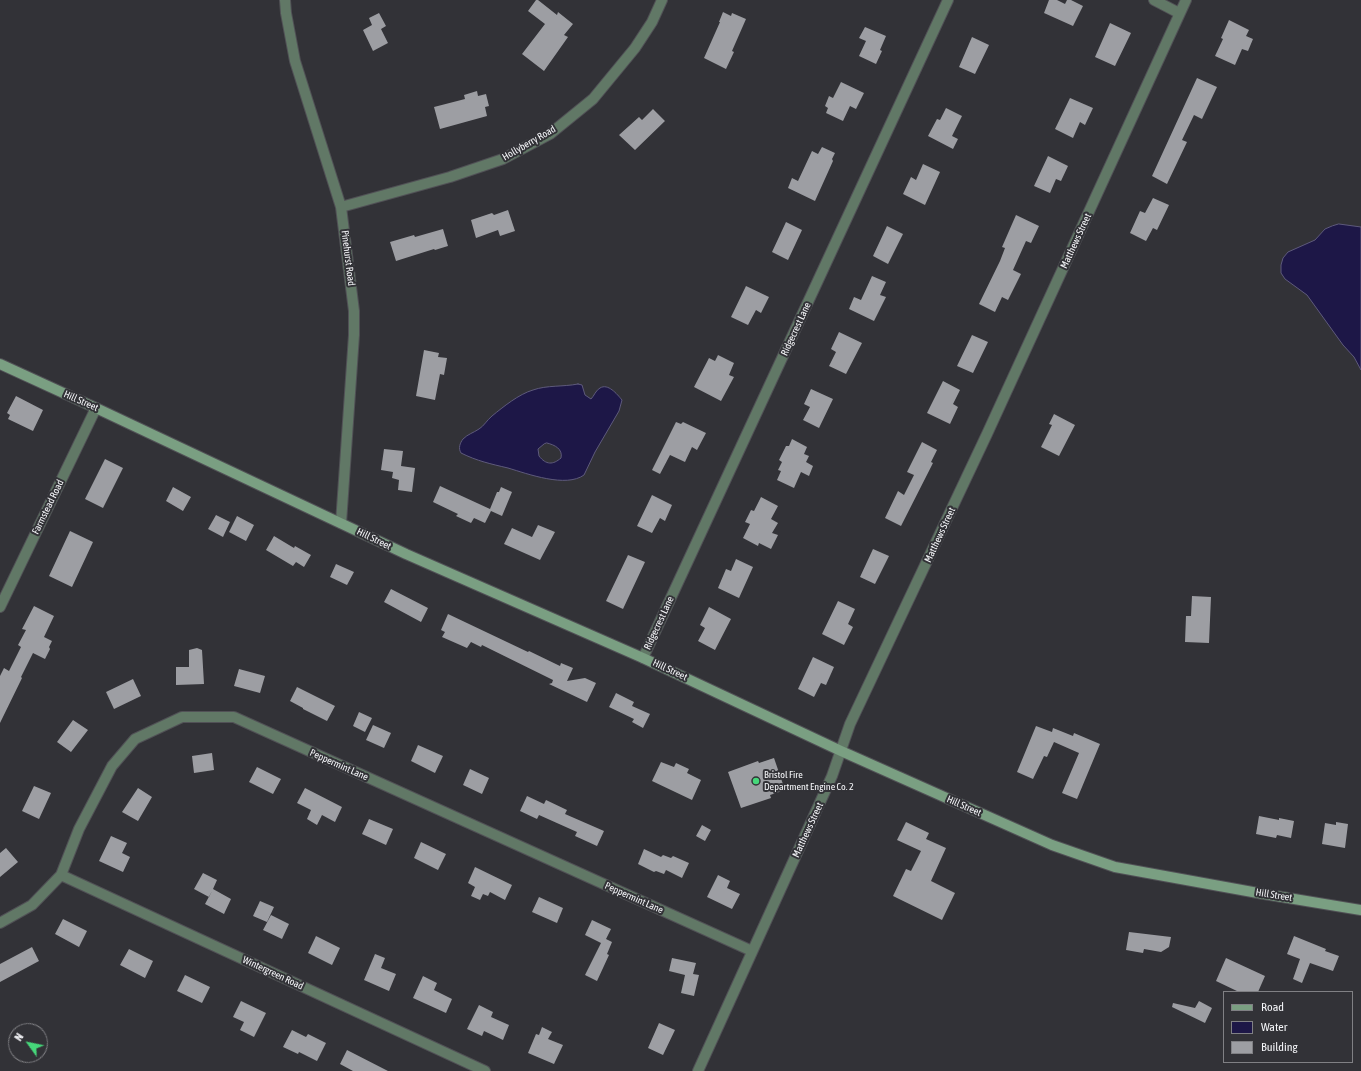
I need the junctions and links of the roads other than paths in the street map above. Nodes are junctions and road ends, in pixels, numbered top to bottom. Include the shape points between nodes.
1 (285, 0) edge
2 (662, 0) edge
3 (948, 0) edge
4 (1154, 0) edge
5 (1186, 0) edge
6 (1179, 14) junction
7 (341, 207) junction
8 (0, 364) edge
9 (96, 408) junction
10 (341, 523) junction
11 (1, 604) edge
12 (643, 658) junction
13 (841, 751) junction
14 (60, 875) junction
15 (1361, 910) edge
16 (0, 923) edge
17 (752, 951) junction
18 (485, 1071) edge
19 (698, 1071) edge

1 - 7 street, Pinehurst Road via 295,61
2 - 7 street, Hollyberry Road via 652,22 635,48 593,99 550,134 503,159 450,177
3 - 12 street, Ridgecrest Lane
4 - 6 street
5 - 6 street, Matthews Street
6 - 13 street, Matthews Street via 987,434 850,724
7 - 10 street, Pinehurst Road via 354,311
8 - 9 street, Hill Street
9 - 10 street, Hill Street
9 - 11 street, Farmstead Road
10 - 12 street, Hill Street
12 - 13 street, Hill Street
13 - 15 street, Hill Street via 1052,846 1114,867
13 - 17 street, Matthews Street
14 - 16 street, Peppermint Lane via 32,905
14 - 17 street, Peppermint Lane via 79,829 112,766 136,739 182,717 234,717
14 - 18 street, Wintergreen Road
17 - 19 street, Matthews Street

